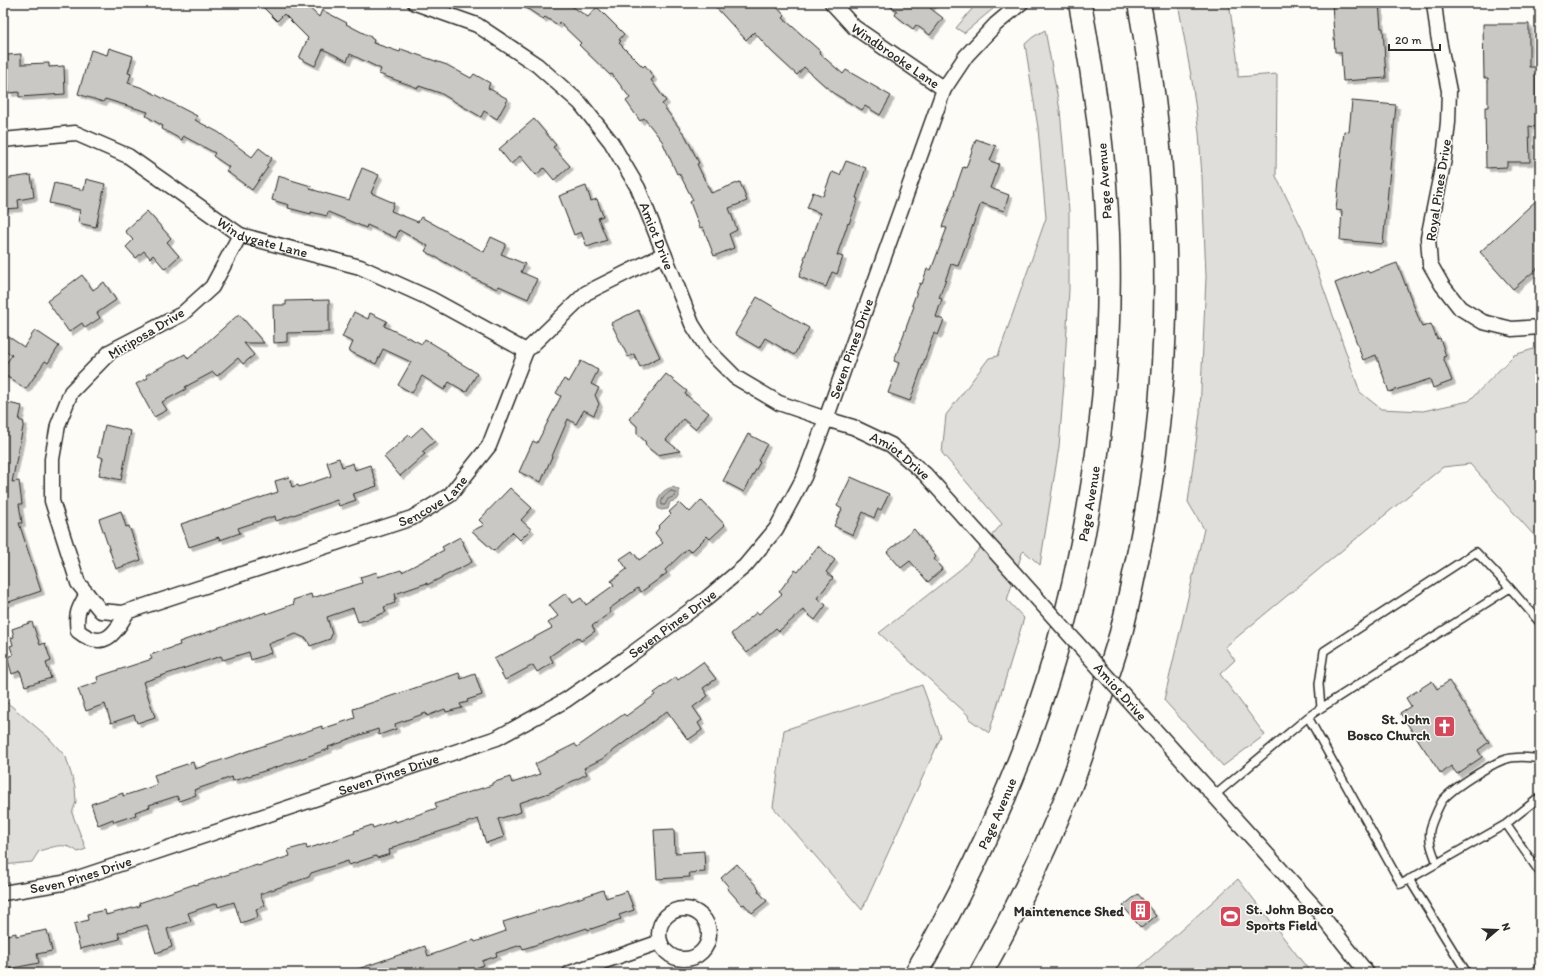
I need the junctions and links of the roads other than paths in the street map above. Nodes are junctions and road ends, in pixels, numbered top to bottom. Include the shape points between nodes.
1 (415, 3) edge
2 (832, 3) edge
3 (1021, 3) edge
4 (1080, 3) edge
5 (1139, 3) edge
6 (1434, 3) edge
7 (944, 89) junction
8 (3, 140) edge
9 (240, 235) junction
10 (664, 254) junction
11 (1540, 327) edge
12 (526, 351) junction
13 (826, 419) junction
14 (1510, 588) junction
15 (87, 594) junction
16 (101, 611) joint
17 (127, 612) junction
18 (1540, 623) edge
19 (1321, 708) junction
20 (1308, 717) junction
21 (1540, 759) edge
22 (1214, 796) junction
23 (1540, 797) edge
24 (1506, 824) junction
25 (1437, 863) junction
26 (1540, 873) edge
27 (1409, 879) junction
28 (3, 893) edge
29 (660, 942) dead end
30 (1540, 968) edge
31 (570, 973) edge
32 (916, 973) edge
33 (981, 973) edge
34 (1367, 973) edge
35 (1467, 973) edge
36 (1533, 973) edge

1 - 10 street, Amiot Drive via 477,25 537,65 580,103 611,142 638,188
2 - 7 street, Windbrooke Lane via 854,27
3 - 7 street, Seven Pines Drive via 996,24 966,56
4 - 32 highway, Page Avenue via 1098,112 1108,234 1103,397 1090,496 1072,589 1054,659 1018,764 993,824 955,902
5 - 33 highway via 1161,159 1166,315 1156,443 1147,506 1121,633 1085,748 1037,866
6 - 11 street, Royal Pines Drive via 1449,91 1444,159 1428,238 1430,264 1460,308 1483,322 1512,329
7 - 13 street, Seven Pines Drive
8 - 9 street, Windygate Lane via 75,133 128,156
9 - 12 street, Windygate Lane via 360,267 431,299
9 - 15 street, Miriposa Drive via 212,287 182,314 111,351 71,392 58,425 52,459 52,501 78,583
10 - 12 street, Sencove Lane via 586,292
10 - 13 street, Amiot Drive via 692,324 709,351 735,377 779,403
12 - 17 street, Sencove Lane via 489,446 450,495 412,518
13 - 22 street, Amiot Drive, bridge via 852,427 891,446 926,474
13 - 28 street, Seven Pines Drive via 804,477 776,529 745,566 700,603 566,700 498,738 64,883
14 - 18 lane
14 - 19 lane
14 - 19 lane via 1476,552 1324,651 1319,684
15 - 16 street, Miriposa Drive
15 - 17 street via 76,619 78,631 86,638 103,640 112,635
16 - 17 street, Sencove Lane
19 - 20 lane
20 - 22 lane
20 - 27 lane via 1400,884
21 - 25 lane via 1526,757 1504,760 1459,786 1442,801 1430,830
22 - 34 street, Amiot Drive via 1319,912
23 - 24 lane
24 - 25 lane
24 - 26 lane
25 - 27 lane
27 - 35 lane
29 - 31 street
30 - 36 lane

